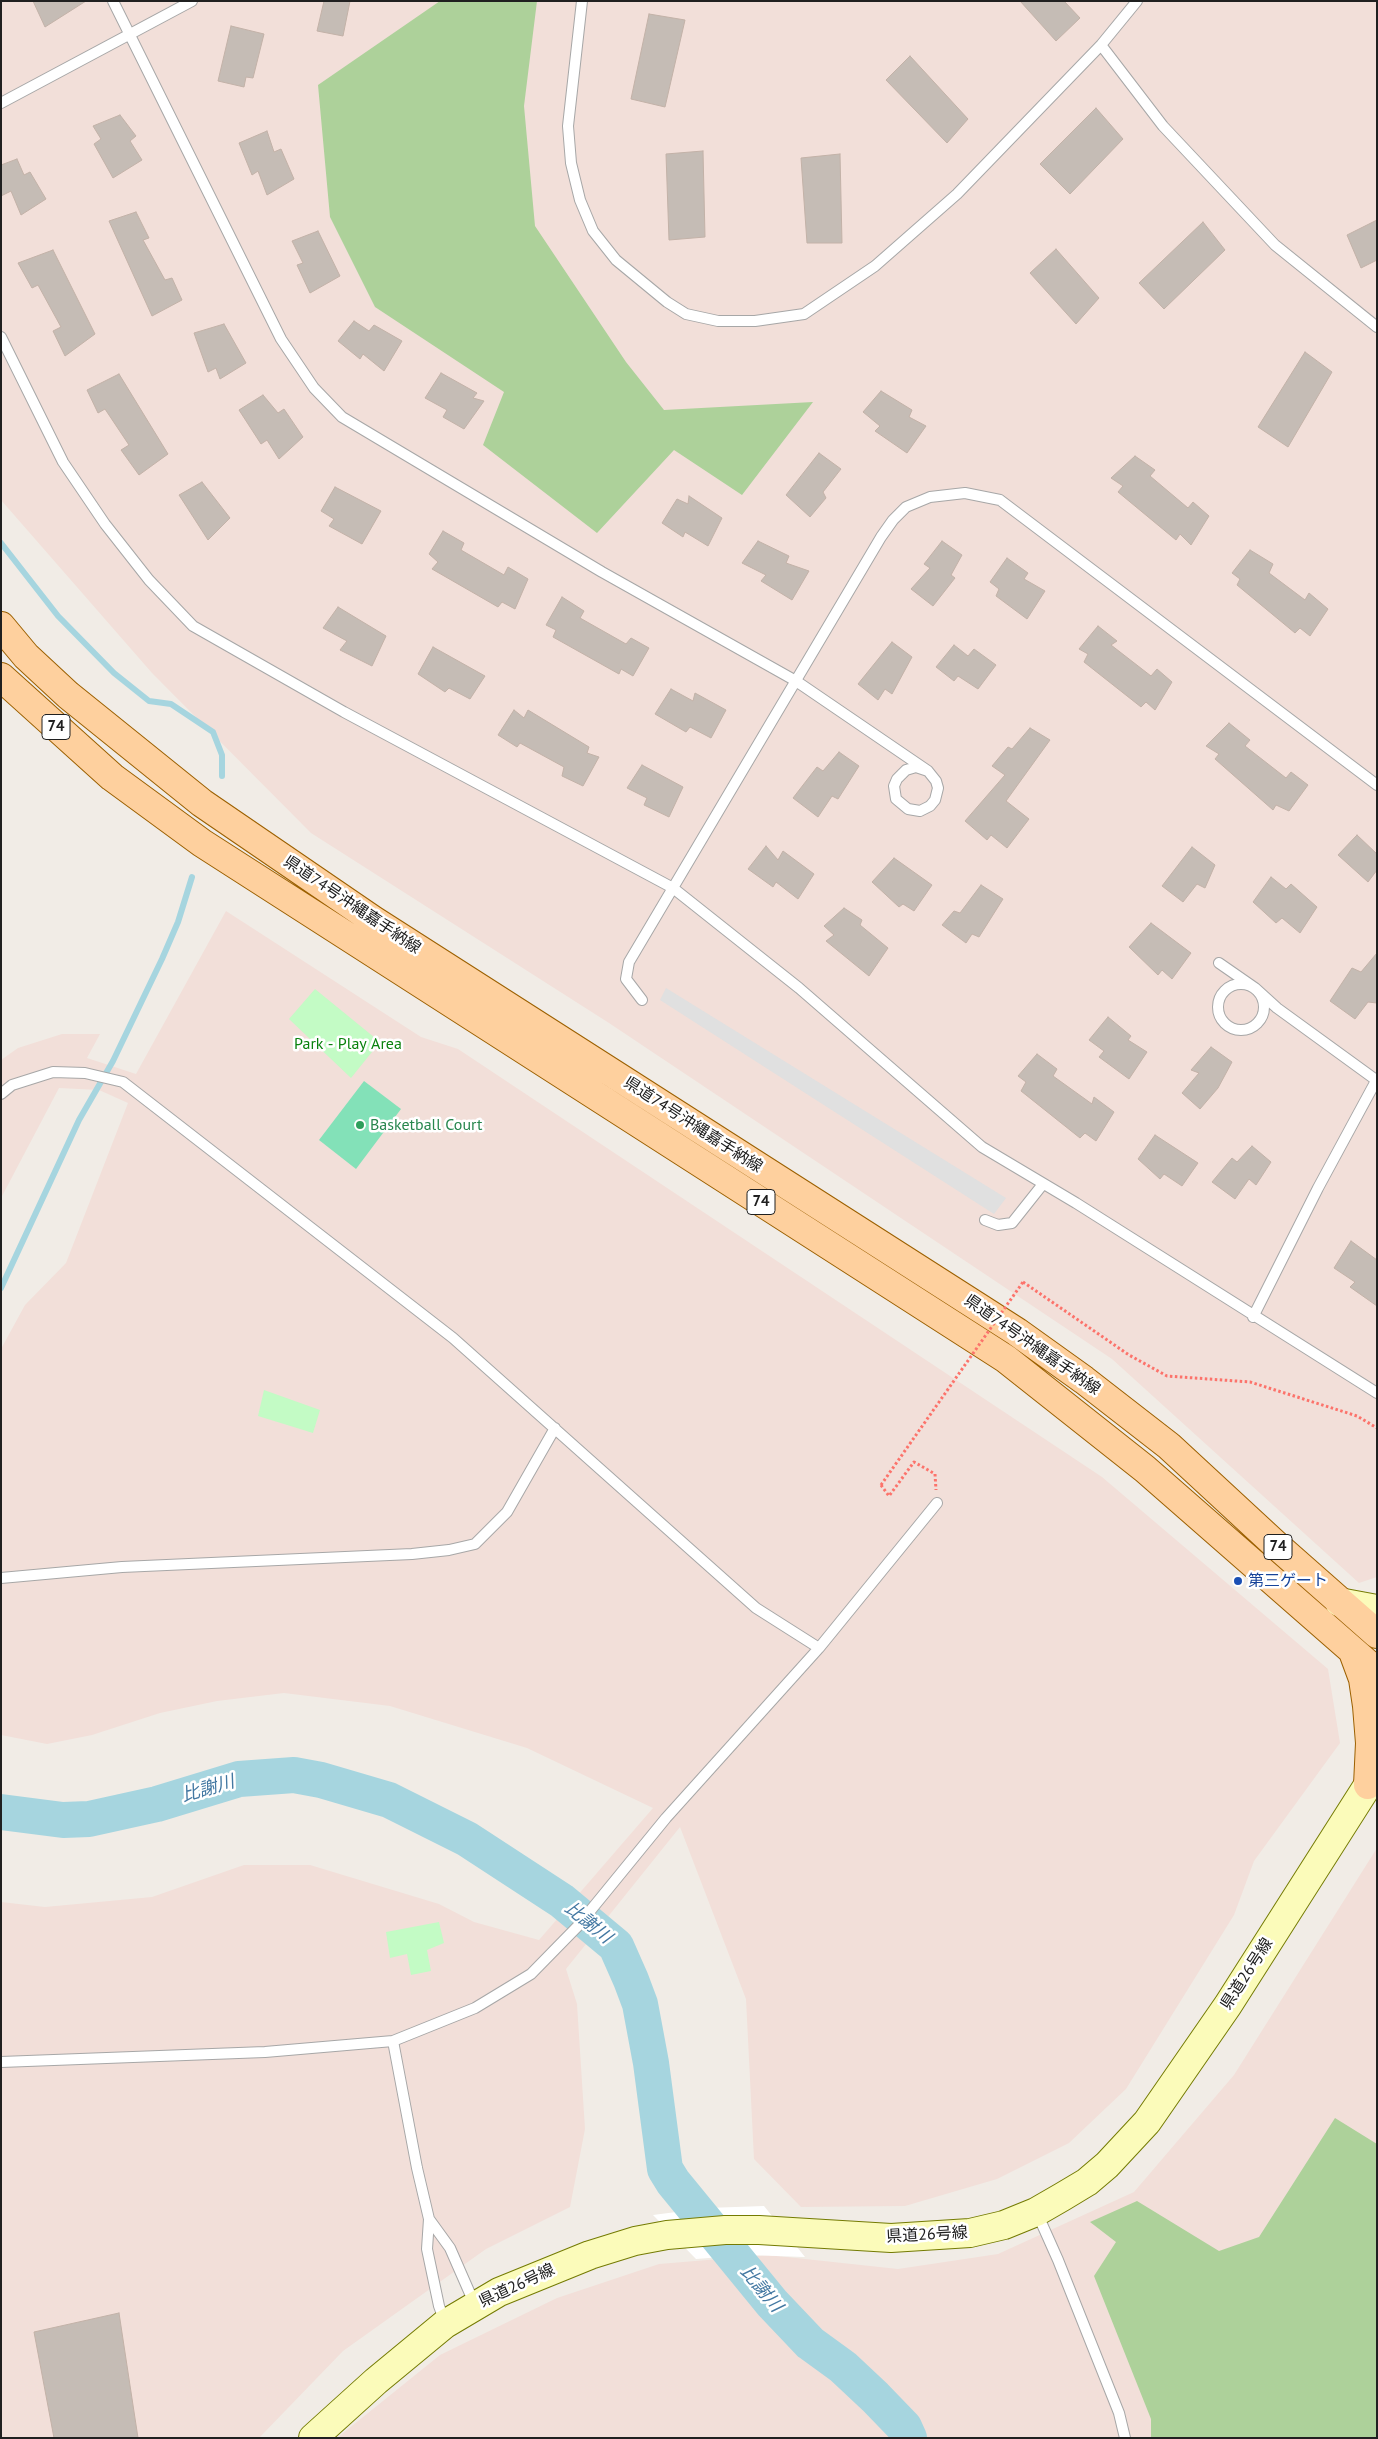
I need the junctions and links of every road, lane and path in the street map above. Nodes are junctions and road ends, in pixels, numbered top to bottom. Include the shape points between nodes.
1 (113, 1) edge
2 (192, 1) edge
3 (582, 1) edge
4 (1137, 1) edge
5 (130, 36) junction
6 (1101, 45) junction
7 (1, 102) edge
8 (1377, 327) edge
9 (1, 337) edge
10 (1, 626) edge
11 (26, 656) junction
12 (1, 675) edge
13 (796, 680) junction
14 (928, 771) junction
15 (1377, 785) edge
16 (673, 888) junction
17 (1220, 963) dead end
18 (1254, 988) junction
19 (642, 1000) dead end
20 (1377, 1079) edge
21 (1, 1094) edge
22 (1044, 1184) junction
23 (985, 1220) dead end
24 (1253, 1317) junction
25 (1377, 1393) edge
26 (554, 1428) junction
27 (1377, 1428) edge
28 (937, 1503) joint
29 (1, 1578) edge
30 (1339, 1602) junction
31 (1377, 1609) edge
32 (1377, 1634) edge
33 (819, 1648) junction
34 (1353, 1652) junction
35 (1377, 1672) edge
36 (1372, 1778) edge
37 (393, 2041) junction
38 (1, 2062) edge
39 (1036, 2212) junction
40 (429, 2219) junction
41 (475, 2305) junction
42 (446, 2324) junction
43 (313, 2438) edge
44 (1125, 2438) edge

1 - 5 lane
2 - 5 lane
3 - 6 lane via 568,126 571,163 580,200 593,231 616,260 667,302 686,314 718,321 755,321 804,314 876,266 957,194
4 - 6 lane
5 - 7 lane
5 - 13 lane via 281,338 314,388 342,417 602,572
6 - 8 lane via 1163,126 1275,245
9 - 16 lane via 63,462 105,524 149,580 193,626 344,712
10 - 11 main road, 県道74号沖縄嘉手納線 / 74
11 - 12 main road
11 - 30 main road, 県道74号沖縄嘉手納線 / 74 via 75,701 202,803 373,920 1018,1332 1169,1446
12 - 34 main road, 県道74号沖縄嘉手納線 / 74 via 112,777 202,843 1006,1359 1145,1468
13 - 14 lane
13 - 15 lane via 893,520 906,507 930,497 965,493 1000,500
13 - 16 lane
14 - 14 lane via 916,767 899,774 894,786 899,803 916,811 930,806 938,788
16 - 19 lane via 629,962 626,979
16 - 22 lane via 799,988 982,1147
17 - 18 lane
18 - 18 lane via 1237,985 1225,991 1220,998 1219,1013 1229,1026 1244,1030 1256,1026 1262,1017 1263,998
18 - 20 lane
20 - 24 lane
21 - 26 lane via 12,1085 53,1072 85,1073 123,1082 454,1338
22 - 23 lane via 1012,1223 998,1225
22 - 24 lane
24 - 25 lane
26 - 29 lane via 508,1512 475,1544 412,1554 122,1567
26 - 33 lane via 756,1608
27 - 28 path, bridge via 1357,1416 1250,1382 1167,1376 1128,1354 1023,1282 881,1485 889,1496 914,1462 935,1474
28 - 33 lane
30 - 31 main road
30 - 32 main road, 県道74号沖縄嘉手納線 / 74
33 - 37 lane via 666,1818 577,1927 531,1974 474,2008
34 - 35 main road, 県道74号沖縄嘉手納線 / 74
34 - 36 main road via 1363,1679
36 - 39 main road, 県道26号線 via 1228,2005 1147,2122 1126,2147 1087,2182
37 - 38 lane via 265,2052
37 - 40 lane
39 - 41 main road, 県道26号線 via 970,2233 929,2237 726,2230 667,2235 636,2241 567,2263
39 - 44 lane via 1119,2413
40 - 41 lane via 450,2248
40 - 42 lane via 427,2249
41 - 42 main road, 県道26号線
42 - 43 main road, 県道26号線

